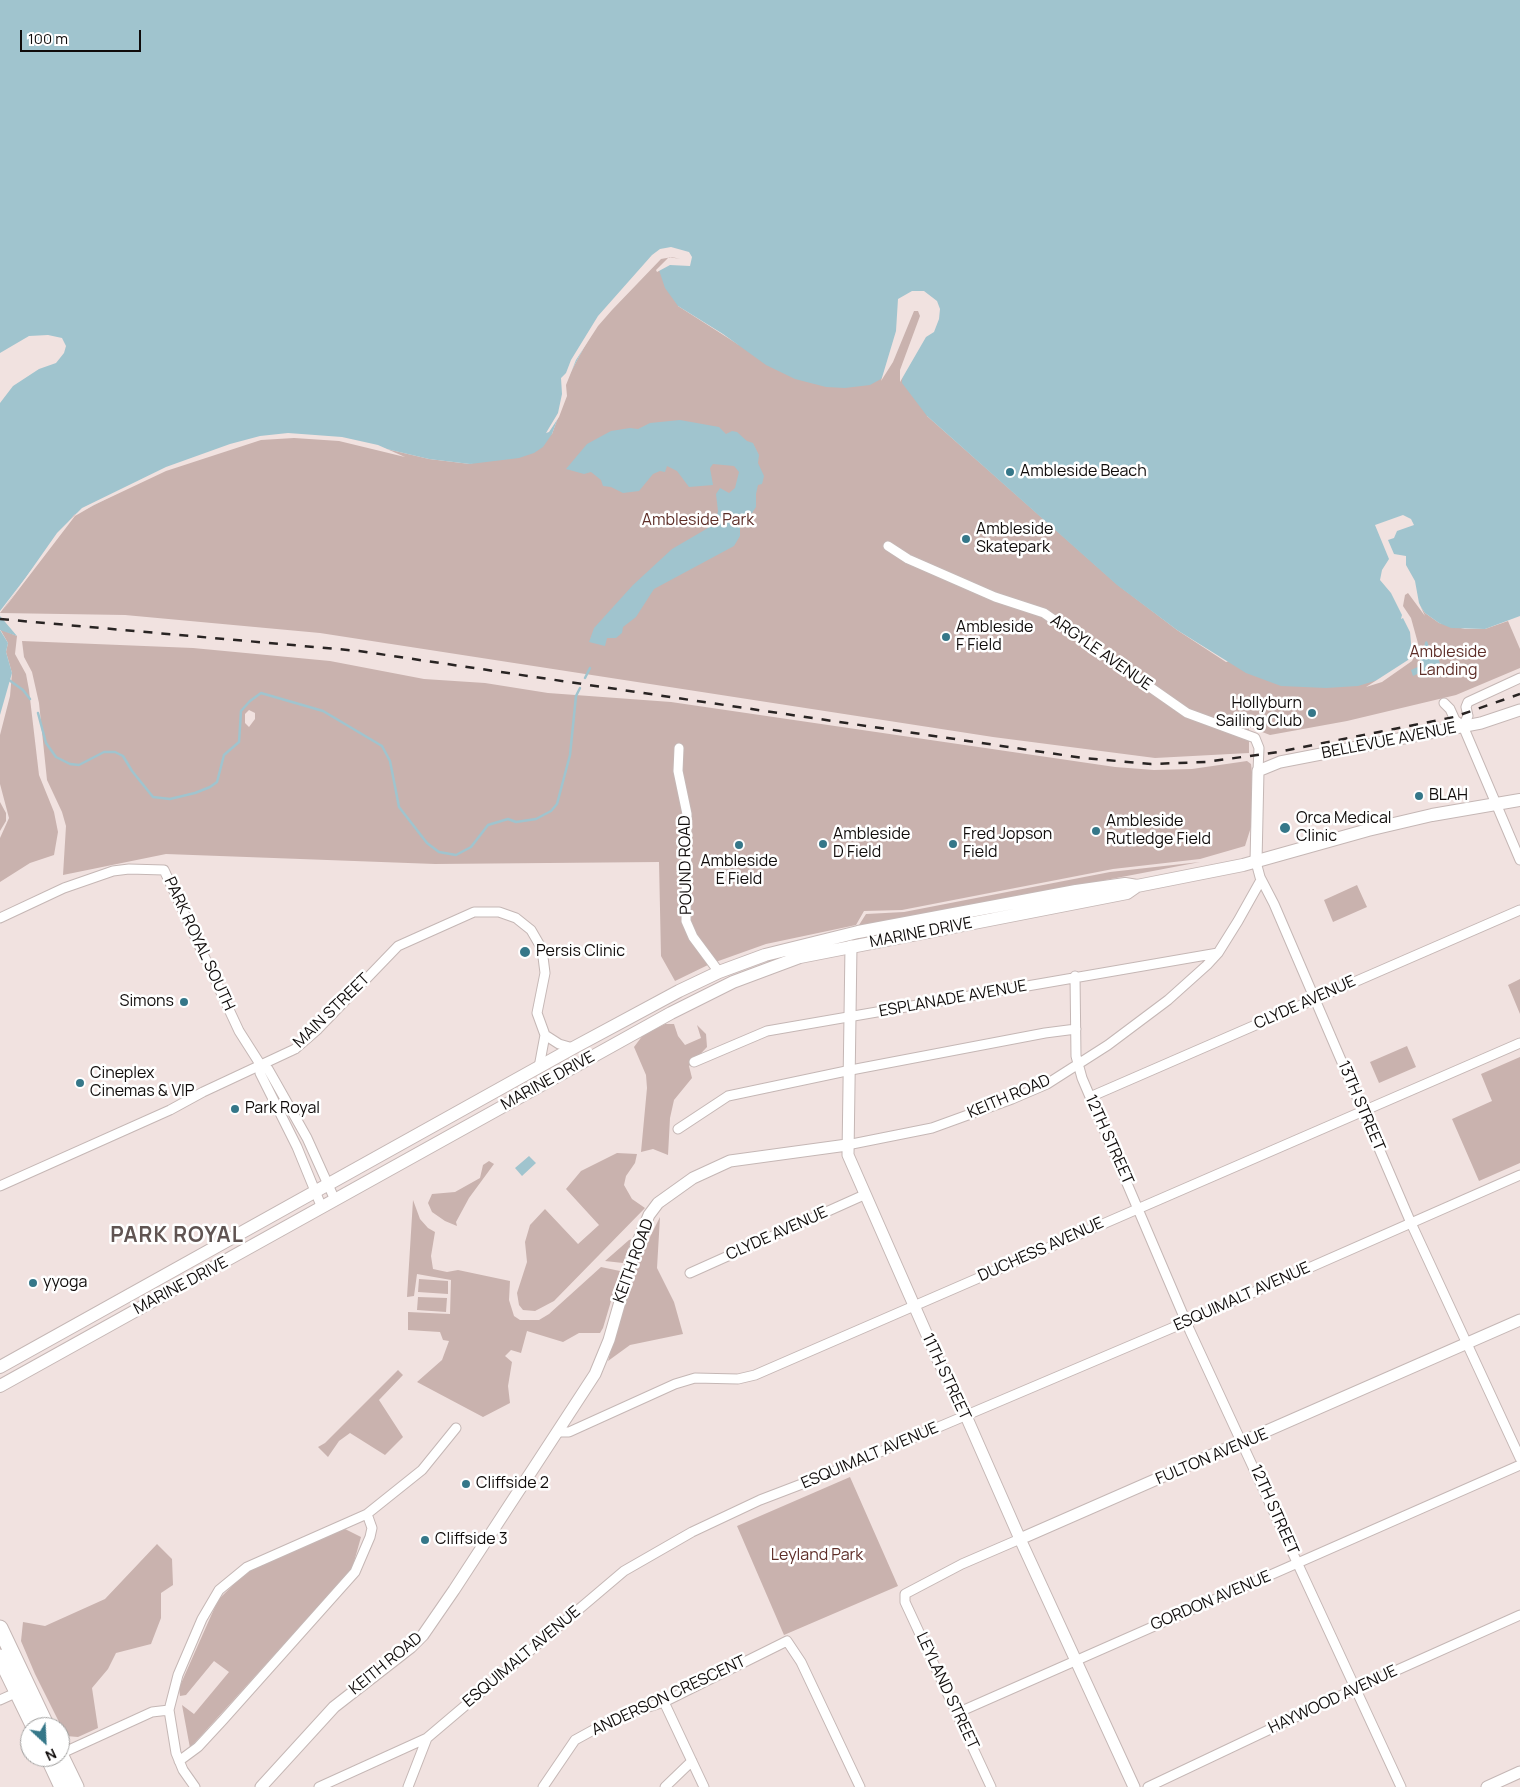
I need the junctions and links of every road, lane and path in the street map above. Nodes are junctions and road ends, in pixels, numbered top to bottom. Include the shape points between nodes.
1 (888, 546) dead end
2 (1520, 678) edge
3 (1444, 703) dead end
4 (1520, 710) edge
5 (1463, 726) junction
6 (1256, 741) joint
7 (679, 748) dead end
8 (1258, 771) junction
9 (1520, 800) edge
10 (1496, 804) junction
11 (1520, 860) edge
12 (1256, 862) junction
13 (1261, 880) junction
14 (1137, 886) junction
15 (1520, 910) edge
16 (0, 918) edge
17 (851, 946) junction
18 (1218, 953) junction
19 (719, 972) junction
20 (1075, 976) junction
21 (716, 990) junction
22 (1314, 999) junction
23 (851, 1018) junction
24 (1076, 1029) junction
25 (545, 1035) junction
26 (1520, 1043) edge
27 (573, 1048) junction
28 (694, 1062) dead end
29 (1077, 1063) junction
30 (260, 1064) junction
31 (539, 1067) junction
32 (851, 1070) junction
33 (1090, 1097) junction
34 (1362, 1110) junction
35 (678, 1129) dead end
36 (848, 1144) junction
37 (1520, 1175) edge
38 (328, 1185) junction
39 (0, 1186) edge
40 (316, 1192) junction
41 (864, 1195) junction
42 (335, 1200) junction
43 (322, 1208) junction
44 (1138, 1208) junction
45 (1411, 1223) junction
46 (690, 1273) dead end
47 (913, 1306) junction
48 (1520, 1320) edge
49 (1186, 1322) junction
50 (1466, 1344) junction
51 (0, 1367) edge
52 (0, 1386) edge
53 (966, 1416) junction
54 (456, 1428) dead end
55 (558, 1432) junction
56 (1244, 1443) junction
57 (1520, 1458) edge
58 (1520, 1465) edge
59 (367, 1514) junction
60 (1020, 1540) junction
61 (1298, 1564) junction
62 (905, 1594) joint
63 (1520, 1615) edge
64 (0, 1628) edge
65 (0, 1656) edge
66 (1076, 1660) junction
67 (1357, 1688) junction
68 (23, 1689) junction
69 (0, 1700) edge
70 (664, 1702) junction
71 (169, 1710) junction
72 (957, 1713) junction
73 (31, 1717) edge
74 (41, 1717) edge
75 (427, 1738) junction
76 (70, 1749) edge
77 (179, 1761) junction
78 (692, 1761) junction
79 (60, 1767) edge
80 (1520, 1772) edge
81 (70, 1786) edge
82 (196, 1786) edge
83 (261, 1787) edge
84 (319, 1787) edge
85 (408, 1787) edge
86 (543, 1787) edge
87 (665, 1787) edge
88 (704, 1787) edge
89 (860, 1787) edge
90 (991, 1787) edge
91 (1134, 1787) edge
92 (1148, 1787) edge
93 (1401, 1787) edge
94 (1487, 1787) edge

1 - 6 street, ARGYLE AVENUE via 908,559 987,594 1044,613 1187,713 1251,736
2 - 5 street via 1468,702 1468,716
3 - 5 street via 1454,720
4 - 5 street, BELLEVUE AVENUE
5 - 8 street, BELLEVUE AVENUE via 1280,762
5 - 10 street
6 - 8 street, 13TH STREET
7 - 19 street, POUND ROAD via 678,771 687,814 686,921 693,937
8 - 12 street, 13TH STREET
9 - 10 main road, MARINE DRIVE
10 - 11 street
10 - 12 main road, MARINE DRIVE via 1368,830
12 - 13 street, 13TH STREET
12 - 14 main road, MARINE DRIVE
13 - 18 street, KEITH ROAD
13 - 22 street, 13TH STREET
14 - 17 main road, MARINE DRIVE via 1126,893
14 - 19 main road, MARINE DRIVE via 1125,884 1076,892 858,932 765,955
15 - 22 street, CLYDE AVENUE
16 - 30 street, PARK ROYAL SOUTH via 64,888 113,871 164,870 240,1031
17 - 21 main road, MARINE DRIVE via 782,963
17 - 23 street, 11TH STREET
18 - 20 street, ESPLANADE AVENUE
18 - 29 street, KEITH ROAD via 1168,1000 1108,1045
19 - 21 main road
19 - 27 main road, MARINE DRIVE
20 - 23 street, ESPLANADE AVENUE
20 - 24 street, 12TH STREET
21 - 42 main road, MARINE DRIVE
22 - 33 street, CLYDE AVENUE
22 - 34 street, 13TH STREET
23 - 28 street, ESPLANADE AVENUE via 767,1031
23 - 32 street, 11TH STREET
24 - 29 street, 12TH STREET
24 - 32 street
25 - 27 street via 558,1044
25 - 30 street, MAIN STREET via 537,1012 545,973 542,949 531,930 516,918 480,911 398,946 302,1044
25 - 31 street, MAIN STREET
26 - 34 street, DUCHESS AVENUE
27 - 31 main road, MARINE DRIVE
29 - 33 street, 12TH STREET
29 - 36 street, KEITH ROAD via 1047,1084 951,1122 912,1133
30 - 38 street, PARK ROYAL SOUTH via 268,1069 307,1138
30 - 39 street, MAIN STREET via 170,1110
30 - 40 street, PARK ROYAL SOUTH via 260,1073
31 - 38 main road, MARINE DRIVE
32 - 35 street via 728,1096
32 - 36 street, 11TH STREET
33 - 44 street, 12TH STREET
34 - 44 street, DUCHESS AVENUE
34 - 45 street, 13TH STREET
36 - 41 street, 11TH STREET via 848,1155
36 - 55 street, KEITH ROAD via 730,1161 693,1178 658,1203 649,1215 635,1249 601,1361
37 - 45 street, ESQUIMALT AVENUE
38 - 40 main road, MARINE DRIVE
38 - 42 street, PARK ROYAL SOUTH
40 - 43 street, PARK ROYAL SOUTH
40 - 51 main road, MARINE DRIVE
41 - 46 street, CLYDE AVENUE
41 - 47 street, 11TH STREET
42 - 43 main road, MARINE DRIVE
43 - 52 main road, MARINE DRIVE
44 - 47 street, DUCHESS AVENUE
44 - 49 street, 12TH STREET
45 - 49 street, ESQUIMALT AVENUE
45 - 50 street, 13TH STREET
47 - 53 street, 11TH STREET
47 - 55 street, DUCHESS AVENUE via 755,1375 738,1379 694,1378 569,1432
48 - 50 street, FULTON AVENUE
49 - 53 street, ESQUIMALT AVENUE
49 - 56 street, 12TH STREET
50 - 56 street, FULTON AVENUE
50 - 57 street, 13TH STREET
53 - 60 street, 11TH STREET
53 - 75 street, ESQUIMALT AVENUE via 760,1500 692,1532 624,1571
54 - 59 street via 422,1470
55 - 83 street, KEITH ROAD via 423,1635 334,1707
56 - 60 street, FULTON AVENUE
56 - 61 street, 12TH STREET
58 - 61 street, GORDON AVENUE
59 - 71 street via 248,1567 219,1590 202,1619 178,1675
59 - 77 street via 372,1528 356,1572 198,1747
60 - 62 street, FULTON AVENUE via 954,1568
60 - 66 street, 11TH STREET
61 - 66 street, GORDON AVENUE
61 - 67 street, 12TH STREET
62 - 72 street, LEYLAND STREET via 905,1602
63 - 67 street, HAYWOOD AVENUE
64 - 68 highway
65 - 68 highway
66 - 72 street, GORDON AVENUE
66 - 91 street, 11TH STREET
67 - 92 street, HAYWOOD AVENUE
67 - 93 street, 12TH STREET
68 - 69 street
68 - 73 highway
68 - 74 highway
70 - 78 street
70 - 86 street, ANDERSON CRESCENT via 617,1718 575,1740
70 - 89 street, ANDERSON CRESCENT via 787,1641 801,1662
71 - 76 street via 152,1712
71 - 77 street
72 - 90 street, LEYLAND STREET
75 - 84 street, ESQUIMALT AVENUE
75 - 85 street
77 - 82 street
78 - 87 street
78 - 88 street
79 - 81 highway
80 - 94 street

